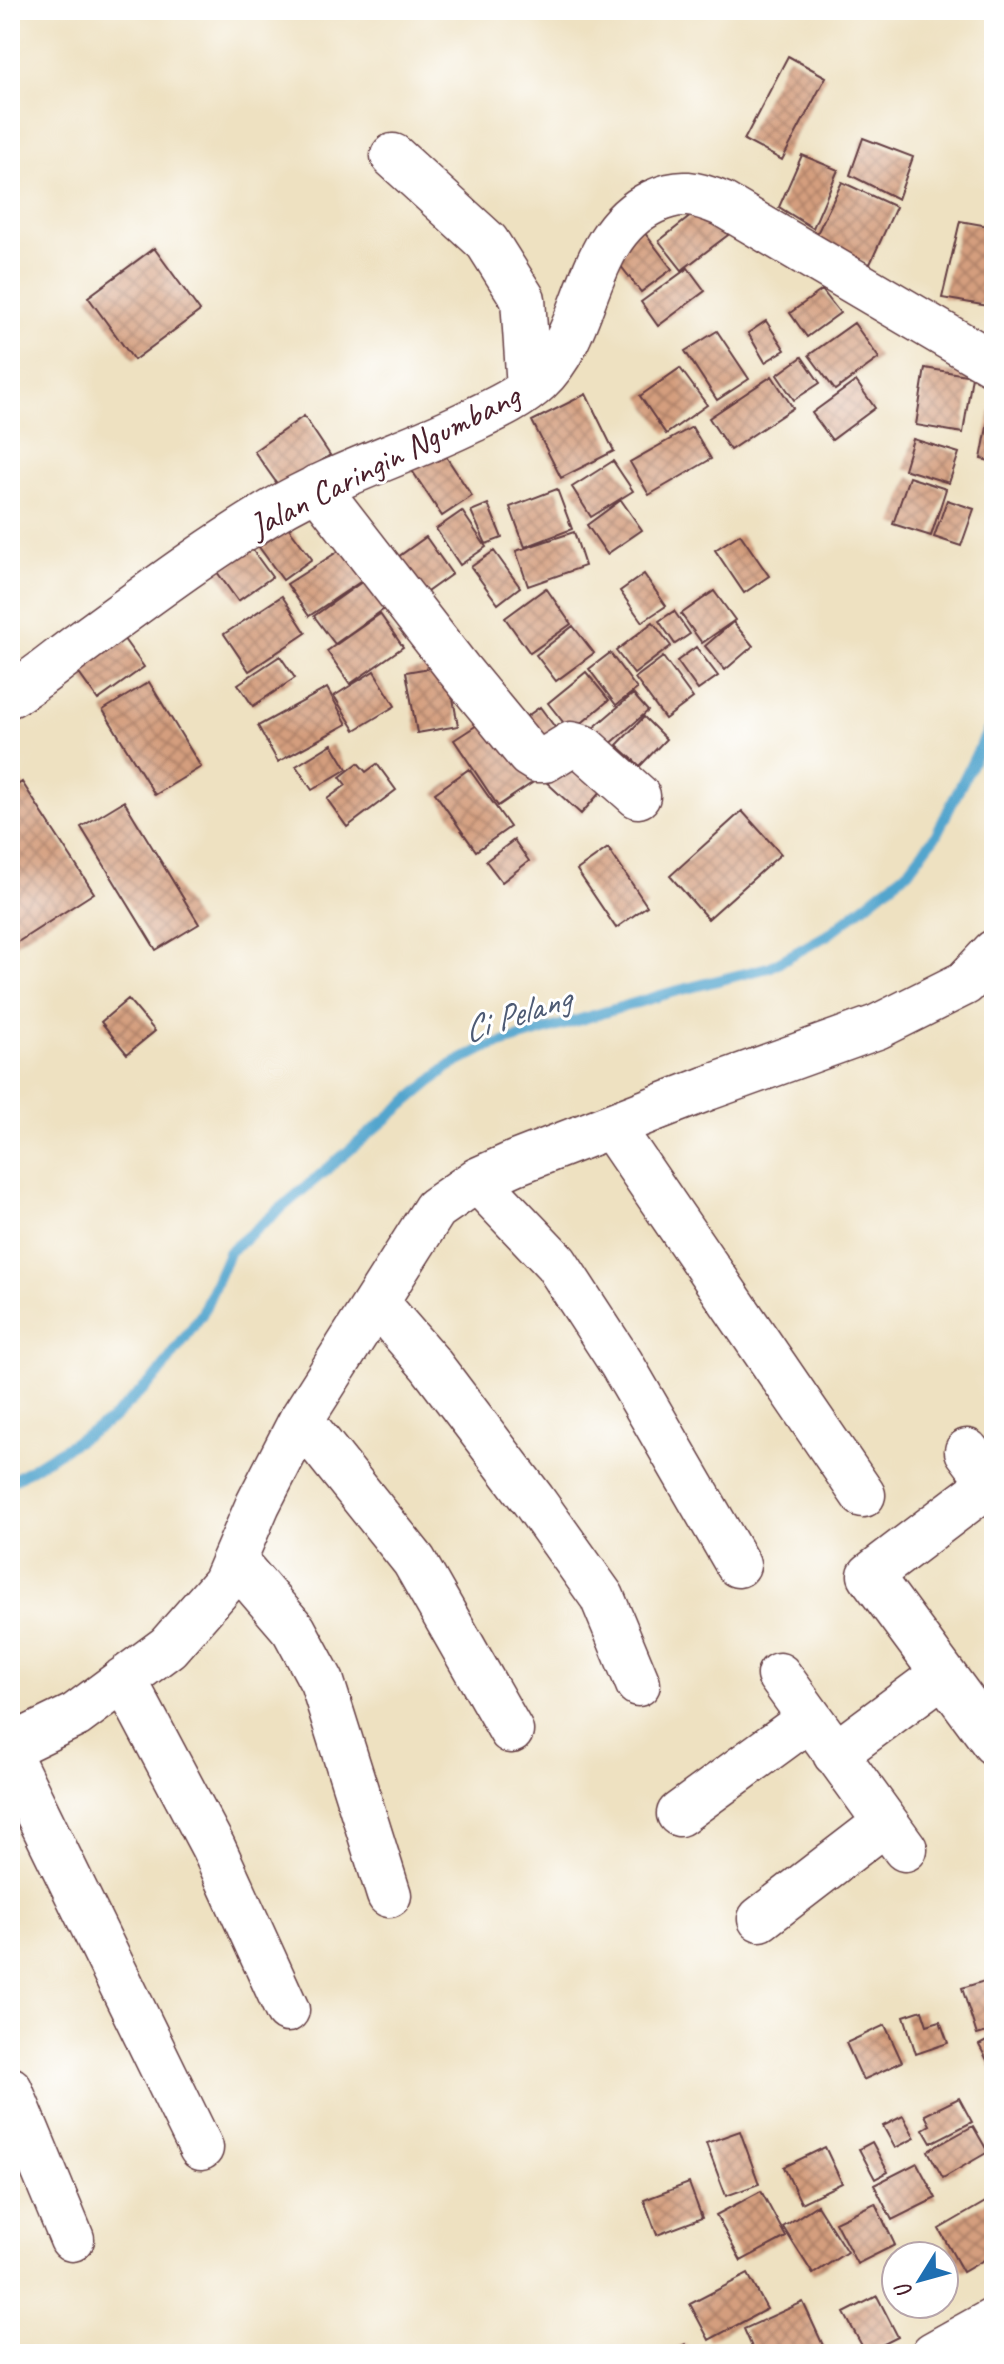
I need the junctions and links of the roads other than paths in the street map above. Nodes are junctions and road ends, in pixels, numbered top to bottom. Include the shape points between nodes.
1 (393, 156) dead end
2 (994, 364) edge
3 (529, 388) junction
4 (317, 487) junction
5 (10, 695) edge
6 (638, 796) dead end
7 (994, 952) edge
8 (611, 1126) junction
9 (477, 1180) junction
10 (377, 1303) junction
11 (301, 1420) junction
12 (984, 1474) edge
13 (863, 1495) dead end
14 (234, 1560) junction
15 (738, 1565) dead end
16 (943, 1674) junction
17 (779, 1675) dead end
18 (124, 1679) junction
19 (638, 1684) dead end
20 (809, 1719) junction
21 (511, 1731) dead end
22 (994, 1743) edge
23 (10, 1747) edge
24 (835, 1754) junction
25 (10, 1757) edge
26 (679, 1814) dead end
27 (389, 1895) dead end
28 (760, 1919) dead end
29 (287, 2010) dead end
30 (10, 2089) edge
31 (201, 2148) dead end
32 (72, 2239) dead end
33 (994, 2320) edge
34 (933, 2354) edge

1 - 3 street via 487,242 523,299
2 - 3 street, Jalan Caringin Ngumbang via 722,204 700,194 670,194 643,207 606,245 558,358
3 - 4 street, Jalan Caringin Ngumbang via 453,430
4 - 5 street, Jalan Caringin Ngumbang via 233,537
4 - 6 street via 529,755 545,760 571,744 583,747
7 - 8 street via 965,983 877,1027
8 - 9 street
8 - 13 street
9 - 10 street via 435,1209
9 - 15 street via 556,1263 621,1363
10 - 11 street
10 - 19 street via 430,1364 602,1597
11 - 14 street
11 - 21 street via 414,1561
12 - 16 street via 870,1575
14 - 18 street via 224,1583 168,1647
14 - 27 street via 294,1630 322,1682
16 - 22 street
16 - 24 street
17 - 20 street
18 - 23 street via 76,1715
18 - 29 street via 213,1847
20 - 24 street
20 - 26 street
24 - 28 street via 895,1836
25 - 31 street
30 - 32 street
33 - 34 street

